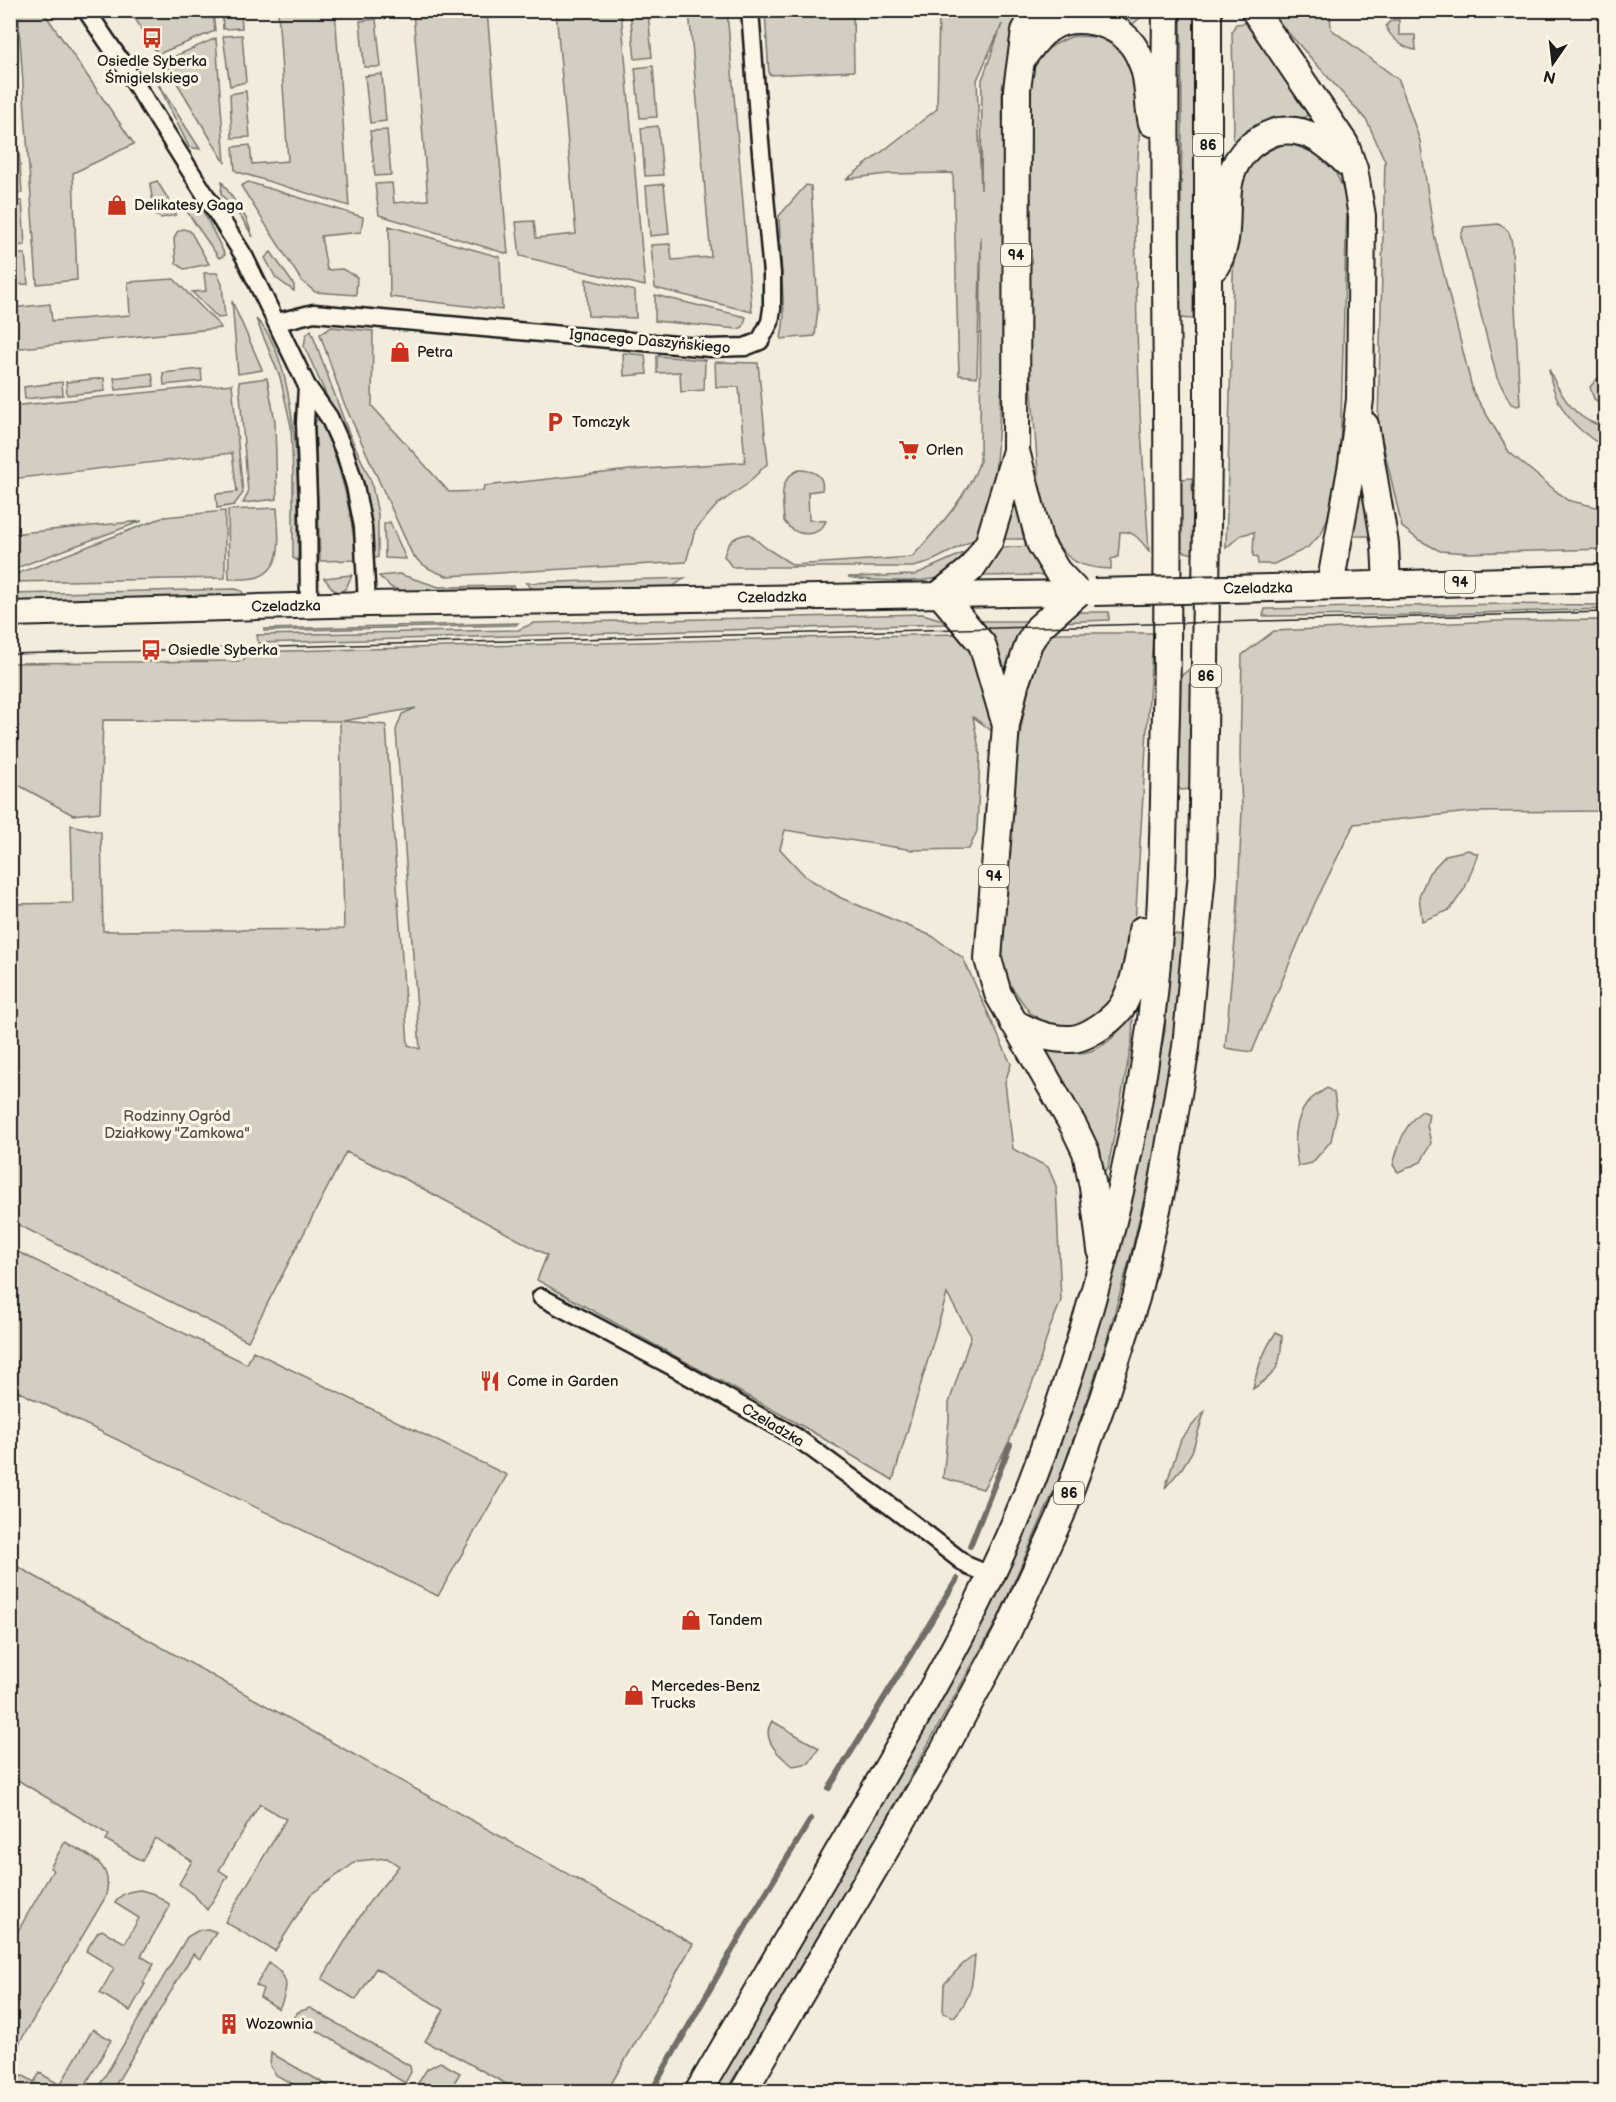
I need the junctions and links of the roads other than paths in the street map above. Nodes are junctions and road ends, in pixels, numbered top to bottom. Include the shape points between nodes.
1 (86, 10) edge
2 (750, 10) edge
3 (1036, 10) edge
4 (1166, 10) edge
5 (1208, 10) edge
6 (1254, 10) edge
7 (1022, 59) junction
8 (1164, 142) junction
9 (1353, 169) junction
10 (1208, 279) junction
11 (278, 322) junction
12 (307, 386) junction
13 (1360, 399) junction
14 (1016, 451) junction
15 (1605, 578) edge
16 (1387, 585) junction
17 (1330, 586) junction
18 (1086, 592) junction
19 (939, 594) junction
20 (367, 604) junction
21 (309, 606) junction
22 (10, 614) edge
23 (1006, 725) junction
24 (1161, 899) junction
25 (1013, 1022) junction
26 (1103, 1264) junction
27 (541, 1297) dead end
28 (990, 1575) junction
29 (698, 2091) edge
30 (743, 2091) edge

1 - 11 street via 244,256
2 - 11 street, Ignacego Daszyńskiego via 772,283 770,322 760,341 745,347 710,348 314,313
3 - 7 main road, 94 via 1025,31
4 - 8 main road, 86
5 - 10 main road, 86
6 - 9 main road via 1336,129
7 - 8 main road via 1042,34 1062,22 1090,20 1122,33 1144,66 1151,118
7 - 14 main road, 94 via 1017,89
8 - 24 main road, 86 via 1167,633
9 - 10 main road via 1332,148 1305,132 1272,132 1257,141 1242,154 1233,170 1227,187 1223,252
9 - 13 main road via 1362,216
10 - 30 main road, 86 via 1201,892 1176,1117 1136,1298 1061,1515 1007,1633 944,1750
11 - 12 street
12 - 20 street via 329,417 355,486 363,527
12 - 21 street via 304,423
13 - 16 main road via 1386,544
13 - 17 main road
14 - 18 main road, 94 via 1040,543 1057,572
14 - 19 main road, 94 via 989,543 971,568
15 - 16 main road, Czeladzka / 94
16 - 17 main road, Czeladzka / 94
17 - 18 main road, Czeladzka / 94, bridge
18 - 19 main road, Czeladzka
18 - 23 main road, 94 via 1039,627 1029,643
19 - 20 main road, Czeladzka
19 - 23 main road, 94 via 982,644
20 - 21 main road, Czeladzka
21 - 22 main road, Czeladzka
23 - 25 main road, 94 via 988,959 998,994
24 - 25 main road via 1146,917 1136,972 1124,1004 1105,1025 1071,1039 1032,1033
24 - 26 main road, 86 via 1151,1014 1137,1108
25 - 26 main road via 1086,1152
26 - 28 main road, 86 via 1041,1457
27 - 28 street, Czeladzka via 796,1437 968,1566
28 - 29 main road, 86 via 937,1683

